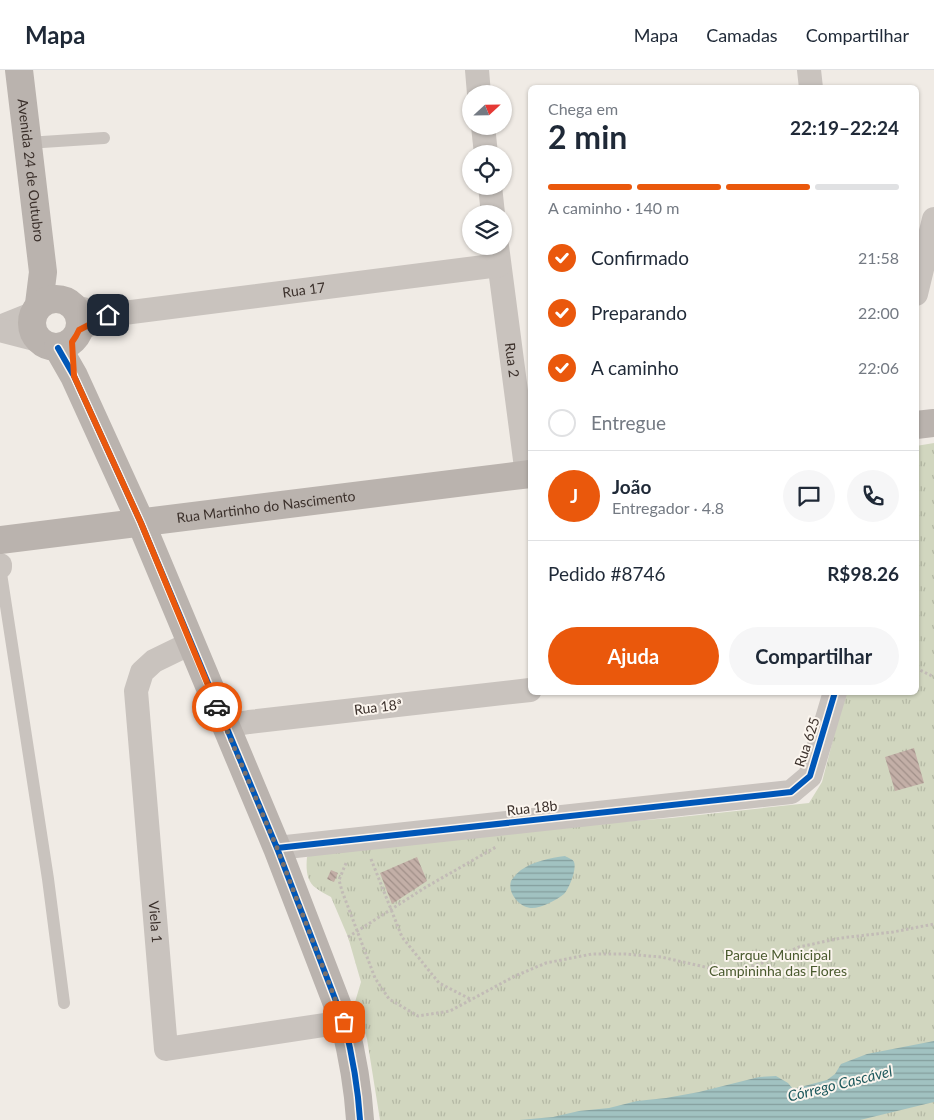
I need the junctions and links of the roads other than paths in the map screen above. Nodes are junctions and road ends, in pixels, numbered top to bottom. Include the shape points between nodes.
1 (19, 70) edge
2 (477, 70) edge
3 (809, 70) edge
4 (478, 85) edge
5 (811, 85) edge
6 (104, 138) dead end
7 (27, 143) junction
8 (934, 219) edge
9 (498, 256) edge
10 (919, 282) edge
11 (56, 323) junction
12 (0, 329) edge
13 (934, 423) edge
14 (919, 425) edge
15 (528, 474) edge
16 (141, 523) junction
17 (0, 540) edge
18 (0, 566) edge
19 (191, 643) junction
20 (528, 690) edge
21 (834, 695) edge
22 (225, 726) junction
23 (791, 792) joint
24 (277, 848) junction
25 (64, 1003) dead end
26 (344, 1022) junction
27 (359, 1108) edge

1 - 7 street, Avenida 24 de Outubro
2 - 4 street
3 - 5 street
6 - 7 lane
7 - 11 street, Avenida 24 de Outubro via 43,272
8 - 10 street
9 - 11 street, Rua 17
9 - 15 street, Rua 2
11 - 12 street, Rua 17
11 - 16 street, Avenida 24 de Outubro via 74,376
13 - 14 street
15 - 16 street, Rua Martinho do Nascimento
16 - 17 street, Rua Martinho do Nascimento
16 - 19 street, Avenida 24 de Outubro
18 - 25 lane
19 - 22 street, Avenida 24 de Outubro
19 - 26 street, Viela 1 via 154,661 142,672 136,691 166,1049
20 - 22 street, Rua 18ª
21 - 23 street, Rua 625 via 810,776
22 - 24 street, Avenida 24 de Outubro
23 - 24 street, Rua 18b
24 - 26 street, Avenida 24 de Outubro
26 - 27 street, Avenida 24 de Outubro via 351,1047

